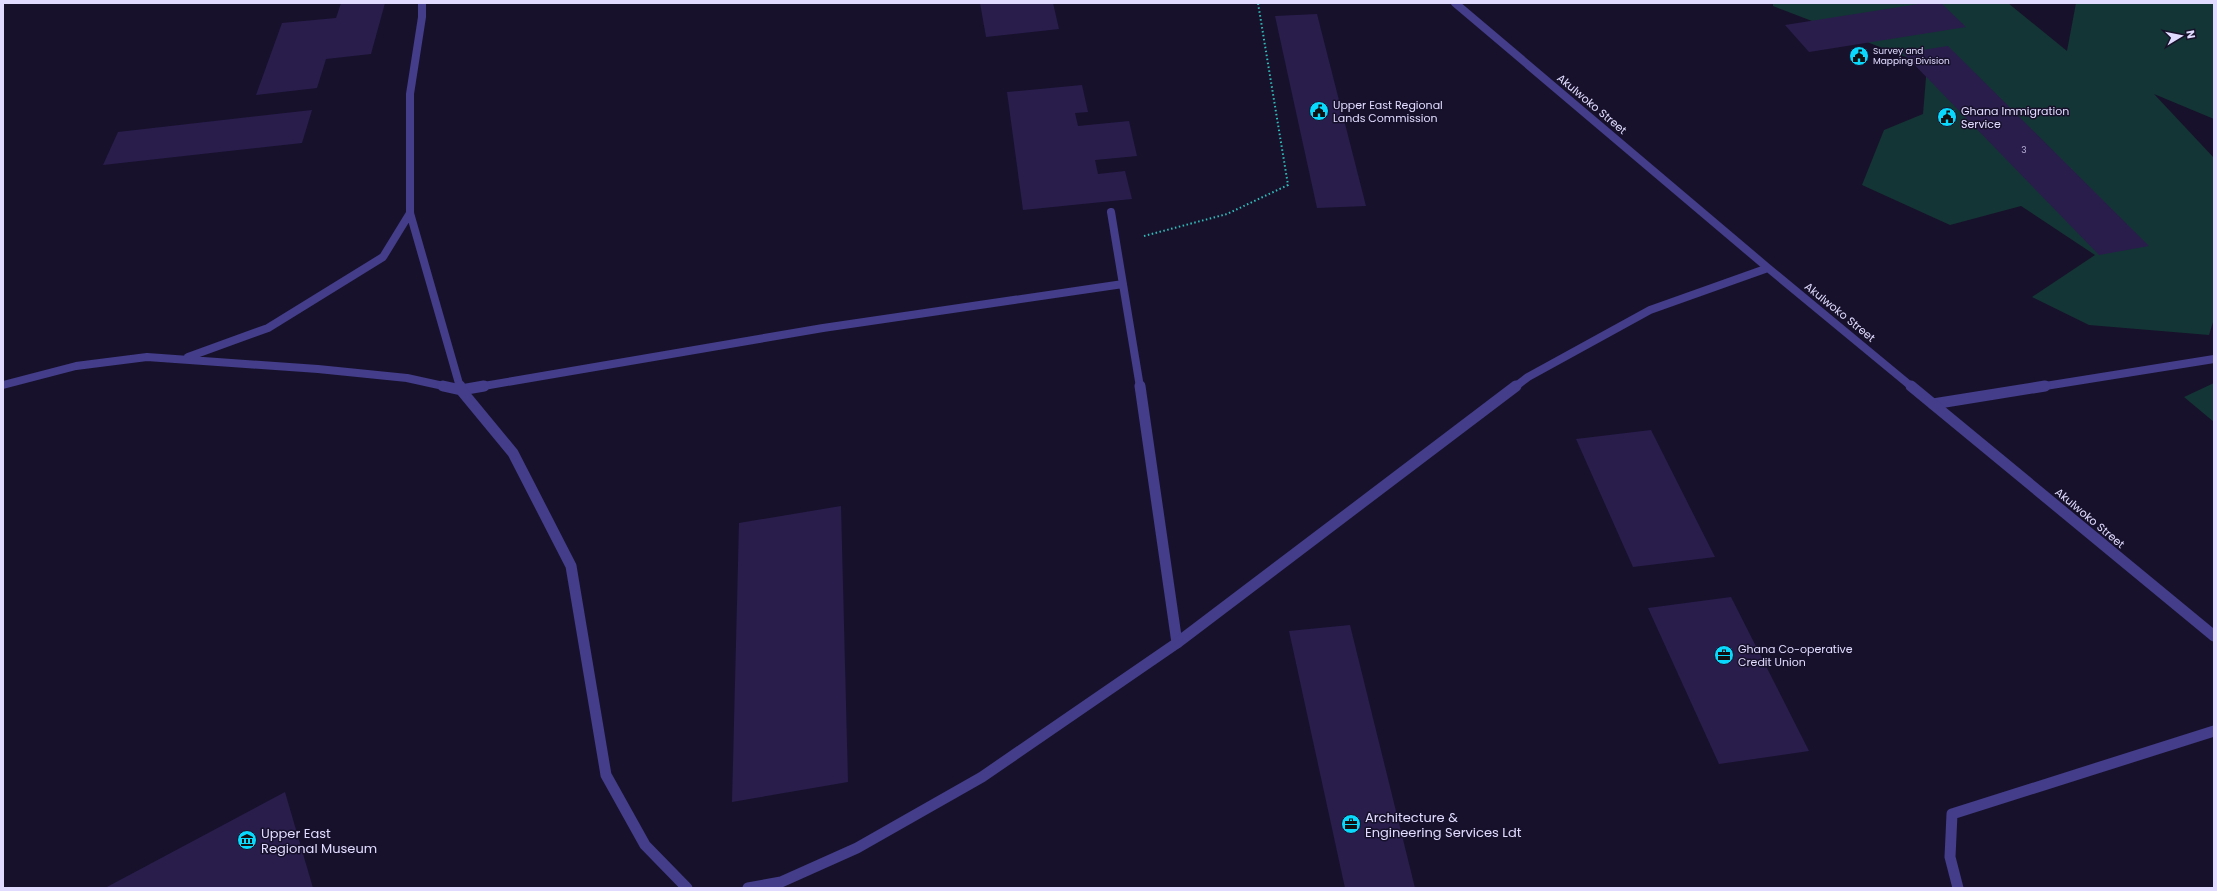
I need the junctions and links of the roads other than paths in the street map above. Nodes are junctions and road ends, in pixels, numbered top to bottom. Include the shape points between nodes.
1 (422, 3) edge
2 (1455, 3) edge
3 (1111, 212) dead end
4 (410, 213) junction
5 (1768, 268) junction
6 (1123, 284) junction
7 (185, 359) junction
8 (2214, 359) edge
9 (3, 385) edge
10 (461, 390) junction
11 (1933, 404) junction
12 (2214, 636) edge
13 (1177, 643) junction
14 (2214, 732) edge
15 (687, 888) edge
16 (748, 888) edge
17 (1958, 888) edge

1 - 4 street via 410,94
2 - 5 street, Akulwoko Street
3 - 6 street
4 - 7 street via 383,257 268,328
4 - 10 street
5 - 11 street, Akulwoko Street
5 - 13 street via 1650,310 1528,377
6 - 10 street via 823,328
6 - 13 street via 1147,426
7 - 9 street via 148,357 76,366
7 - 10 street via 407,378
8 - 11 street
10 - 15 street via 513,453 571,566 606,775 645,844
11 - 12 street, Akulwoko Street
13 - 16 street via 968,785 857,848 781,882
14 - 17 street via 1952,814 1950,857

